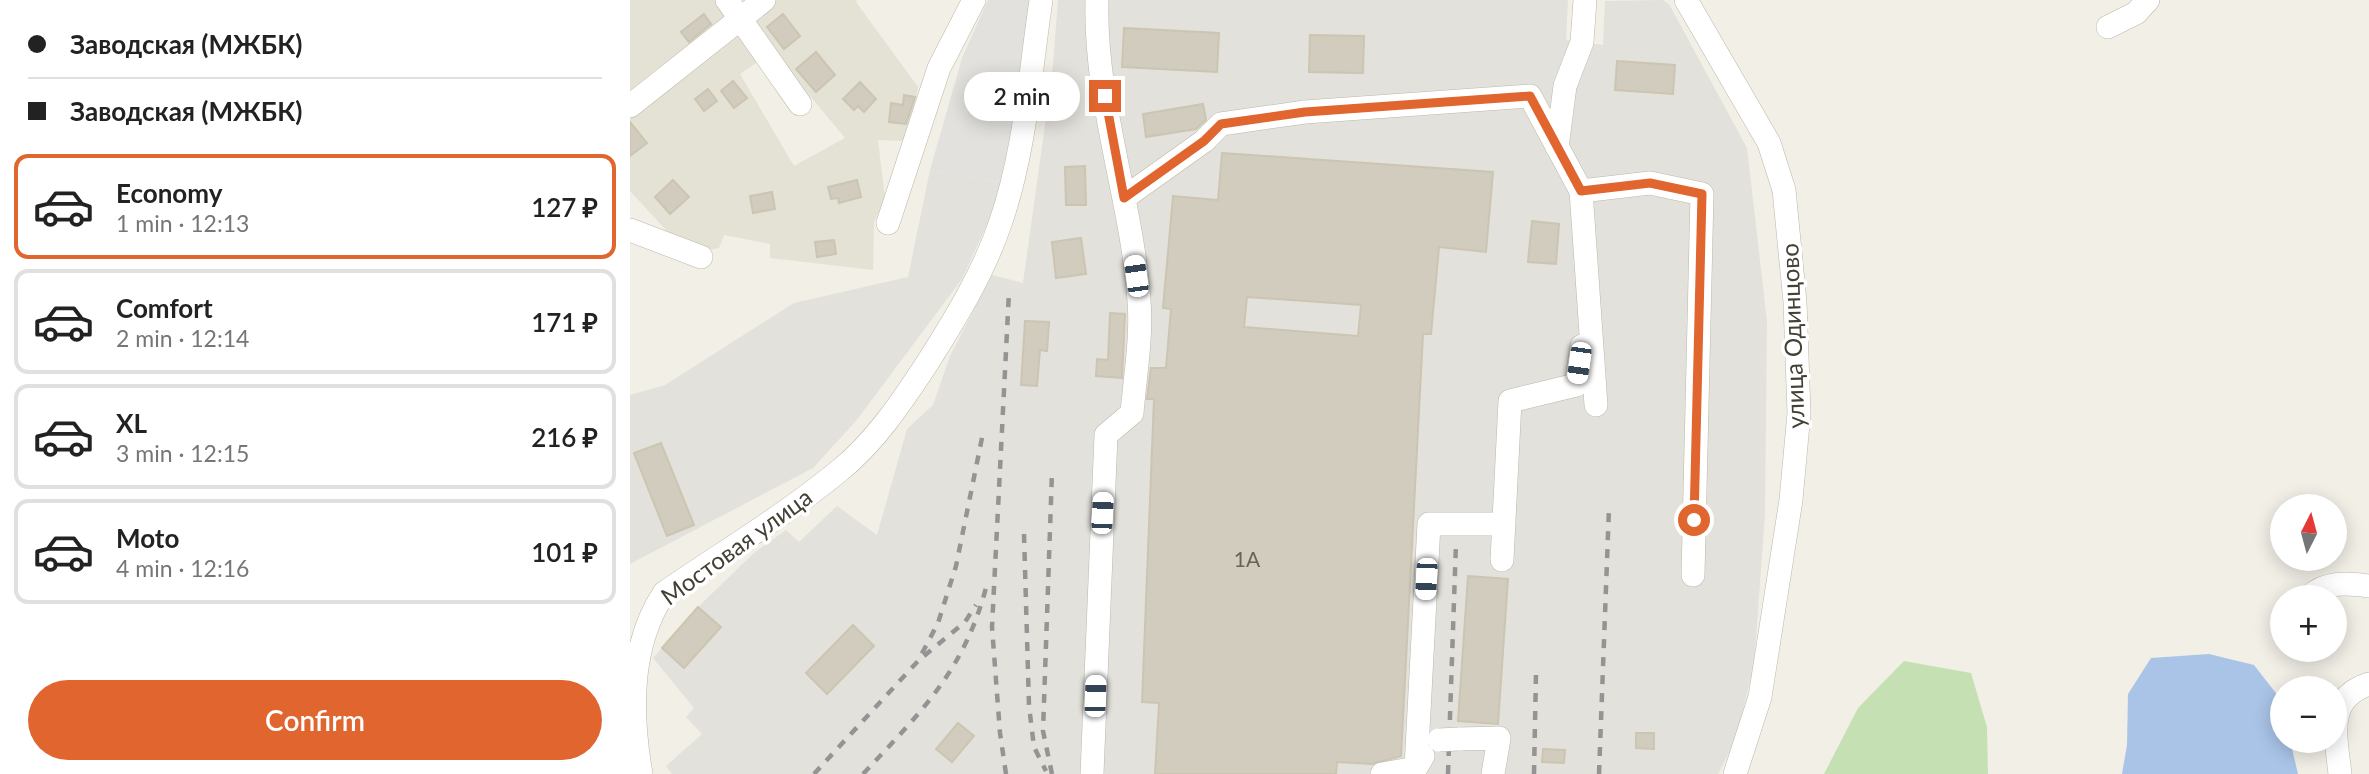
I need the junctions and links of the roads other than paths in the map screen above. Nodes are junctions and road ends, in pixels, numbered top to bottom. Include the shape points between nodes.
1 (727, 0) edge
2 (764, 0) edge
3 (974, 0) edge
4 (1041, 0) edge
5 (1097, 0) edge
6 (1585, 0) edge
7 (1686, 0) edge
8 (2148, 0) edge
9 (741, 19) junction
10 (2108, 27) dead end
11 (800, 104) dead end
12 (630, 106) edge
13 (1557, 147) junction
14 (1581, 191) junction
15 (1124, 198) junction
16 (888, 223) dead end
17 (630, 230) edge
18 (701, 257) dead end
19 (1588, 298) junction
20 (1596, 405) dead end
21 (1504, 524) junction
22 (1502, 561) dead end
23 (1693, 575) dead end
24 (2334, 585) edge
25 (2369, 586) edge
26 (2369, 684) edge
27 (1416, 768) junction
28 (641, 774) edge
29 (1092, 774) edge
30 (1382, 774) edge
31 (1493, 774) edge
32 (1735, 774) edge
33 (2340, 774) edge

1 - 9 street
2 - 9 street
3 - 16 street via 939,68
4 - 28 street, Мостовая улица via 1019,151 1000,224 962,305 872,438 840,471 664,593 647,612 632,656 631,692
5 - 15 street via 1096,39
6 - 13 street via 1582,42 1565,86
7 - 32 street, улица Одинцово via 1769,143 1784,190 1795,302 1799,413 1791,500 1760,697
8 - 10 street via 2136,13
9 - 11 street
9 - 12 street
13 - 14 street
13 - 15 street via 1530,96 1305,112 1221,124
14 - 19 street
14 - 23 street via 1650,183 1702,194
15 - 29 street via 1139,303 1132,413 1106,435
17 - 18 street
19 - 20 street
19 - 21 street via 1576,385 1510,401
21 - 22 street
21 - 27 street via 1429,524
24 - 25 street
26 - 33 street via 2343,699 2336,719
27 - 30 street
27 - 31 street via 1431,740 1499,738

